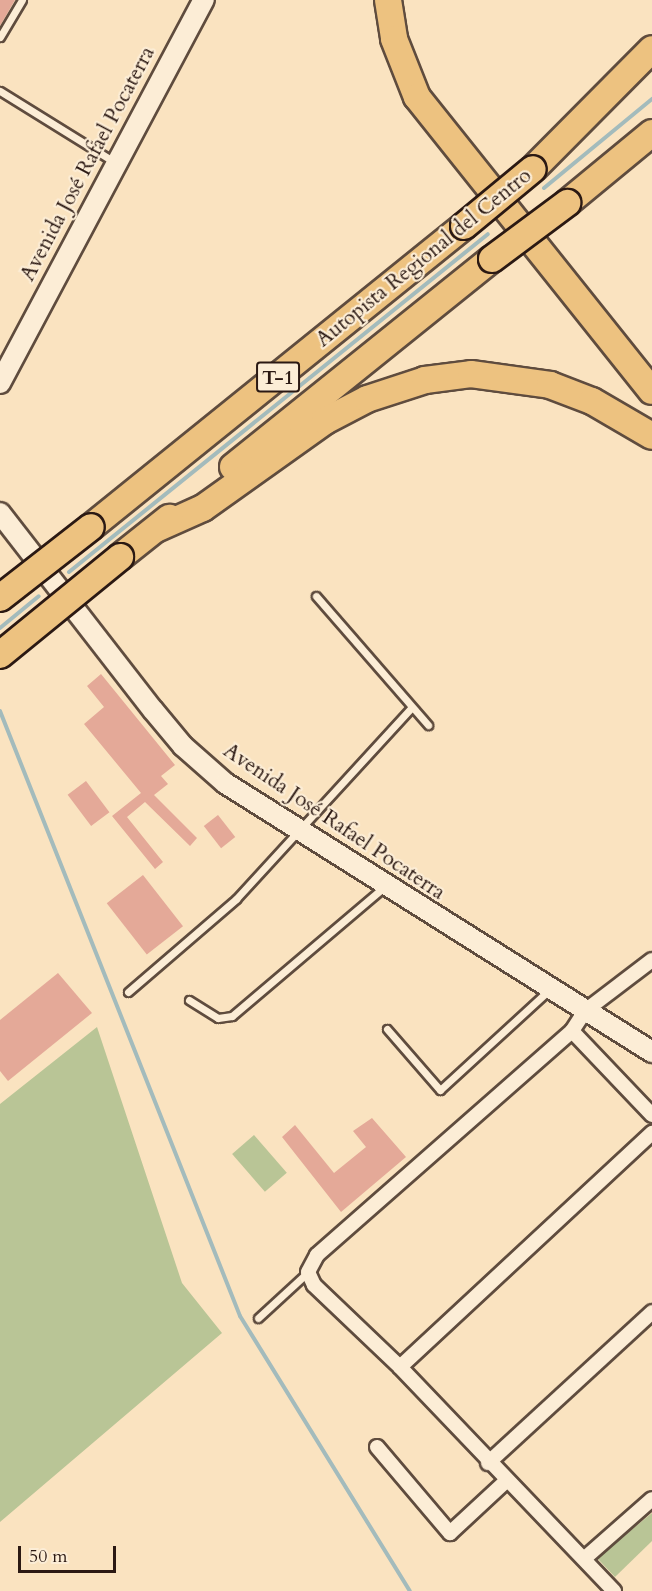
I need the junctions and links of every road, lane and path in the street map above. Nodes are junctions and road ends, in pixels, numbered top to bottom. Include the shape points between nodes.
1 (22, 0) edge
2 (204, 0) edge
3 (388, 0) edge
4 (401, 0) edge
5 (0, 37) edge
6 (652, 49) edge
7 (652, 74) edge
8 (0, 91) edge
9 (652, 134) edge
10 (116, 163) junction
11 (534, 168) junction
12 (652, 370) edge
13 (0, 383) edge
14 (652, 391) edge
15 (652, 436) edge
16 (0, 513) edge
17 (156, 529) junction
18 (316, 596) dead end
19 (0, 598) edge
20 (0, 656) edge
21 (412, 707) junction
22 (428, 725) dead end
23 (300, 832) junction
24 (384, 887) junction
25 (652, 960) edge
26 (550, 989) junction
27 (128, 992) dead end
28 (189, 1000) dead end
29 (585, 1011) junction
30 (387, 1029) dead end
31 (572, 1031) junction
32 (652, 1052) edge
33 (652, 1115) edge
34 (652, 1133) edge
35 (308, 1272) junction
36 (652, 1312) edge
37 (258, 1318) dead end
38 (400, 1367) junction
39 (378, 1447) dead end
40 (488, 1463) junction
41 (506, 1481) junction
42 (652, 1499) edge
43 (585, 1558) junction
44 (614, 1591) edge

1 - 5 lane
2 - 10 street, Avenida José Rafael Pocaterra
3 - 14 highway via 394,39 417,96
4 - 12 highway via 410,48 439,105
6 - 11 highway
7 - 11 highway, Autopista Regional del Centro / T-1
8 - 10 lane
9 - 17 highway, Autopista Regional del Centro / T-1, bridge
10 - 13 street, Avenida José Rafael Pocaterra
11 - 19 highway, Autopista Regional del Centro / T-1, bridge
15 - 17 highway via 609,409 550,386 471,374 425,380 367,399 325,421 203,508
16 - 23 street, Avenida José Rafael Pocaterra via 183,746 225,783
17 - 20 highway, Autopista Regional del Centro / T-1, bridge
18 - 21 lane
21 - 22 lane
21 - 23 lane
23 - 24 street, Avenida José Rafael Pocaterra
23 - 27 lane via 236,899
24 - 26 street, Avenida José Rafael Pocaterra
24 - 28 lane via 232,1016 218,1018
25 - 29 street
26 - 29 street, Avenida José Rafael Pocaterra
26 - 30 lane via 440,1090
29 - 31 street
29 - 32 street, Avenida José Rafael Pocaterra
31 - 33 street
31 - 35 street via 317,1255
34 - 38 street
35 - 37 lane
35 - 38 street via 314,1285
36 - 40 street
38 - 40 street
39 - 41 street via 450,1533
40 - 41 street
41 - 43 street
42 - 43 street
43 - 44 street

